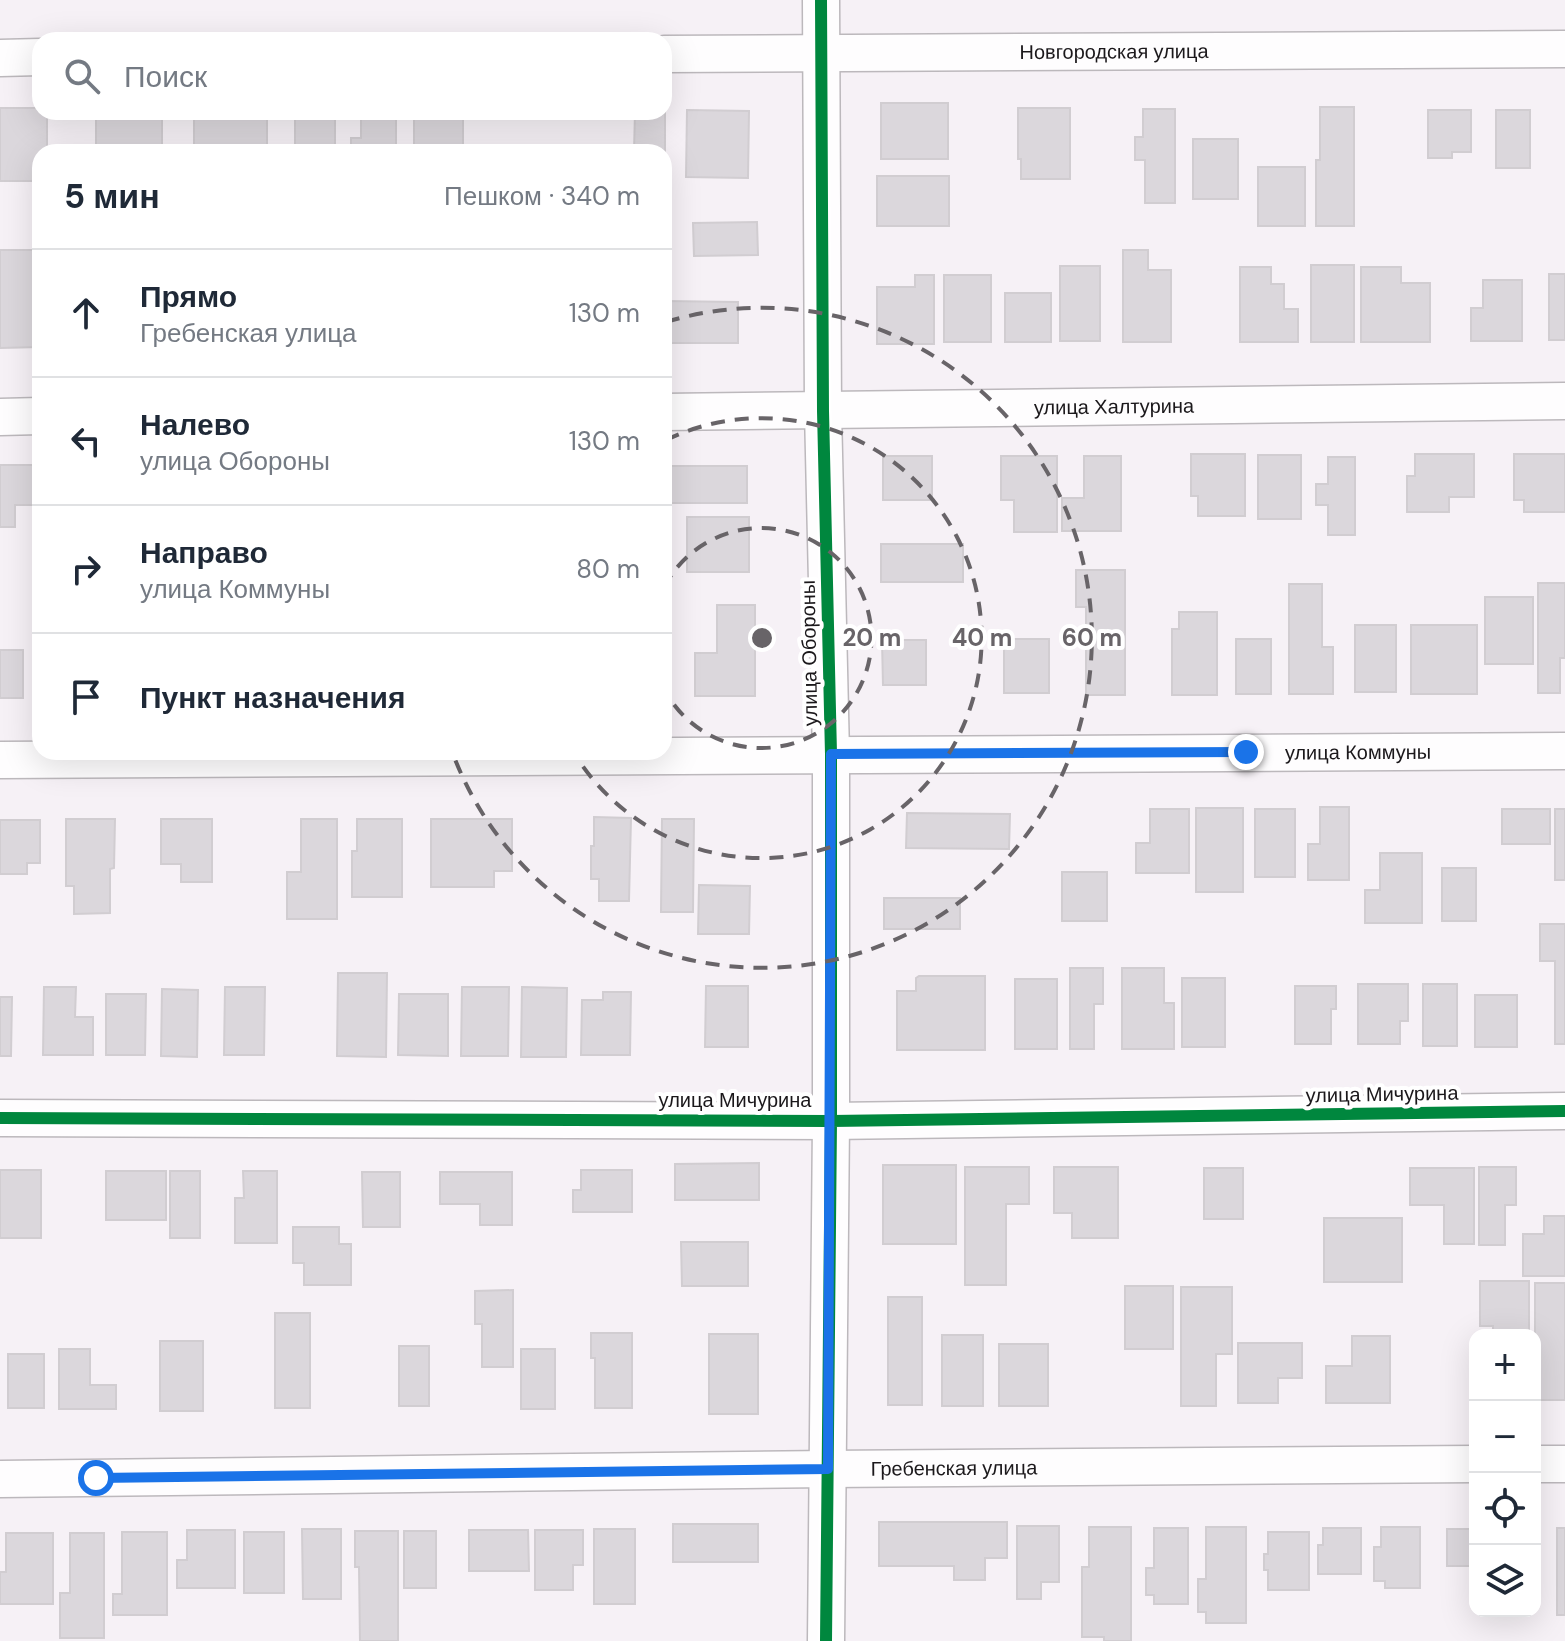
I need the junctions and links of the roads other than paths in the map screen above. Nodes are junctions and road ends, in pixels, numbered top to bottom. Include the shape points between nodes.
1 (821, 0) edge
2 (1565, 49) edge
3 (821, 53) junction
4 (672, 54) edge
5 (32, 57) edge
6 (0, 58) edge
7 (1565, 401) edge
8 (823, 411) junction
9 (672, 412) edge
10 (32, 416) edge
11 (0, 417) edge
12 (1565, 751) edge
13 (831, 754) junction
14 (672, 755) edge
15 (0, 760) edge
16 (32, 760) edge
17 (1565, 1111) edge
18 (0, 1118) edge
19 (831, 1121) junction
20 (1469, 1464) edge
21 (1541, 1464) edge
22 (1565, 1464) edge
23 (828, 1469) junction
24 (0, 1479) edge
25 (826, 1641) edge

1 - 3 street, улица Обороны
2 - 3 street, Новгородская улица
3 - 4 street, Новгородская улица
3 - 8 street, улица Обороны
5 - 6 street
7 - 8 street, улица Халтурина
8 - 9 street, улица Халтурина
8 - 13 street, улица Обороны
10 - 11 street
12 - 13 street, улица Коммуны
13 - 14 street, улица Коммуны
13 - 19 street, улица Обороны
15 - 16 street, улица Коммуны
17 - 19 street, улица Мичурина
18 - 19 street, улица Мичурина
19 - 23 street, улица Обороны
20 - 23 street, Гребенская улица
21 - 22 street
23 - 24 street, Гребенская улица
23 - 25 street, улица Обороны

